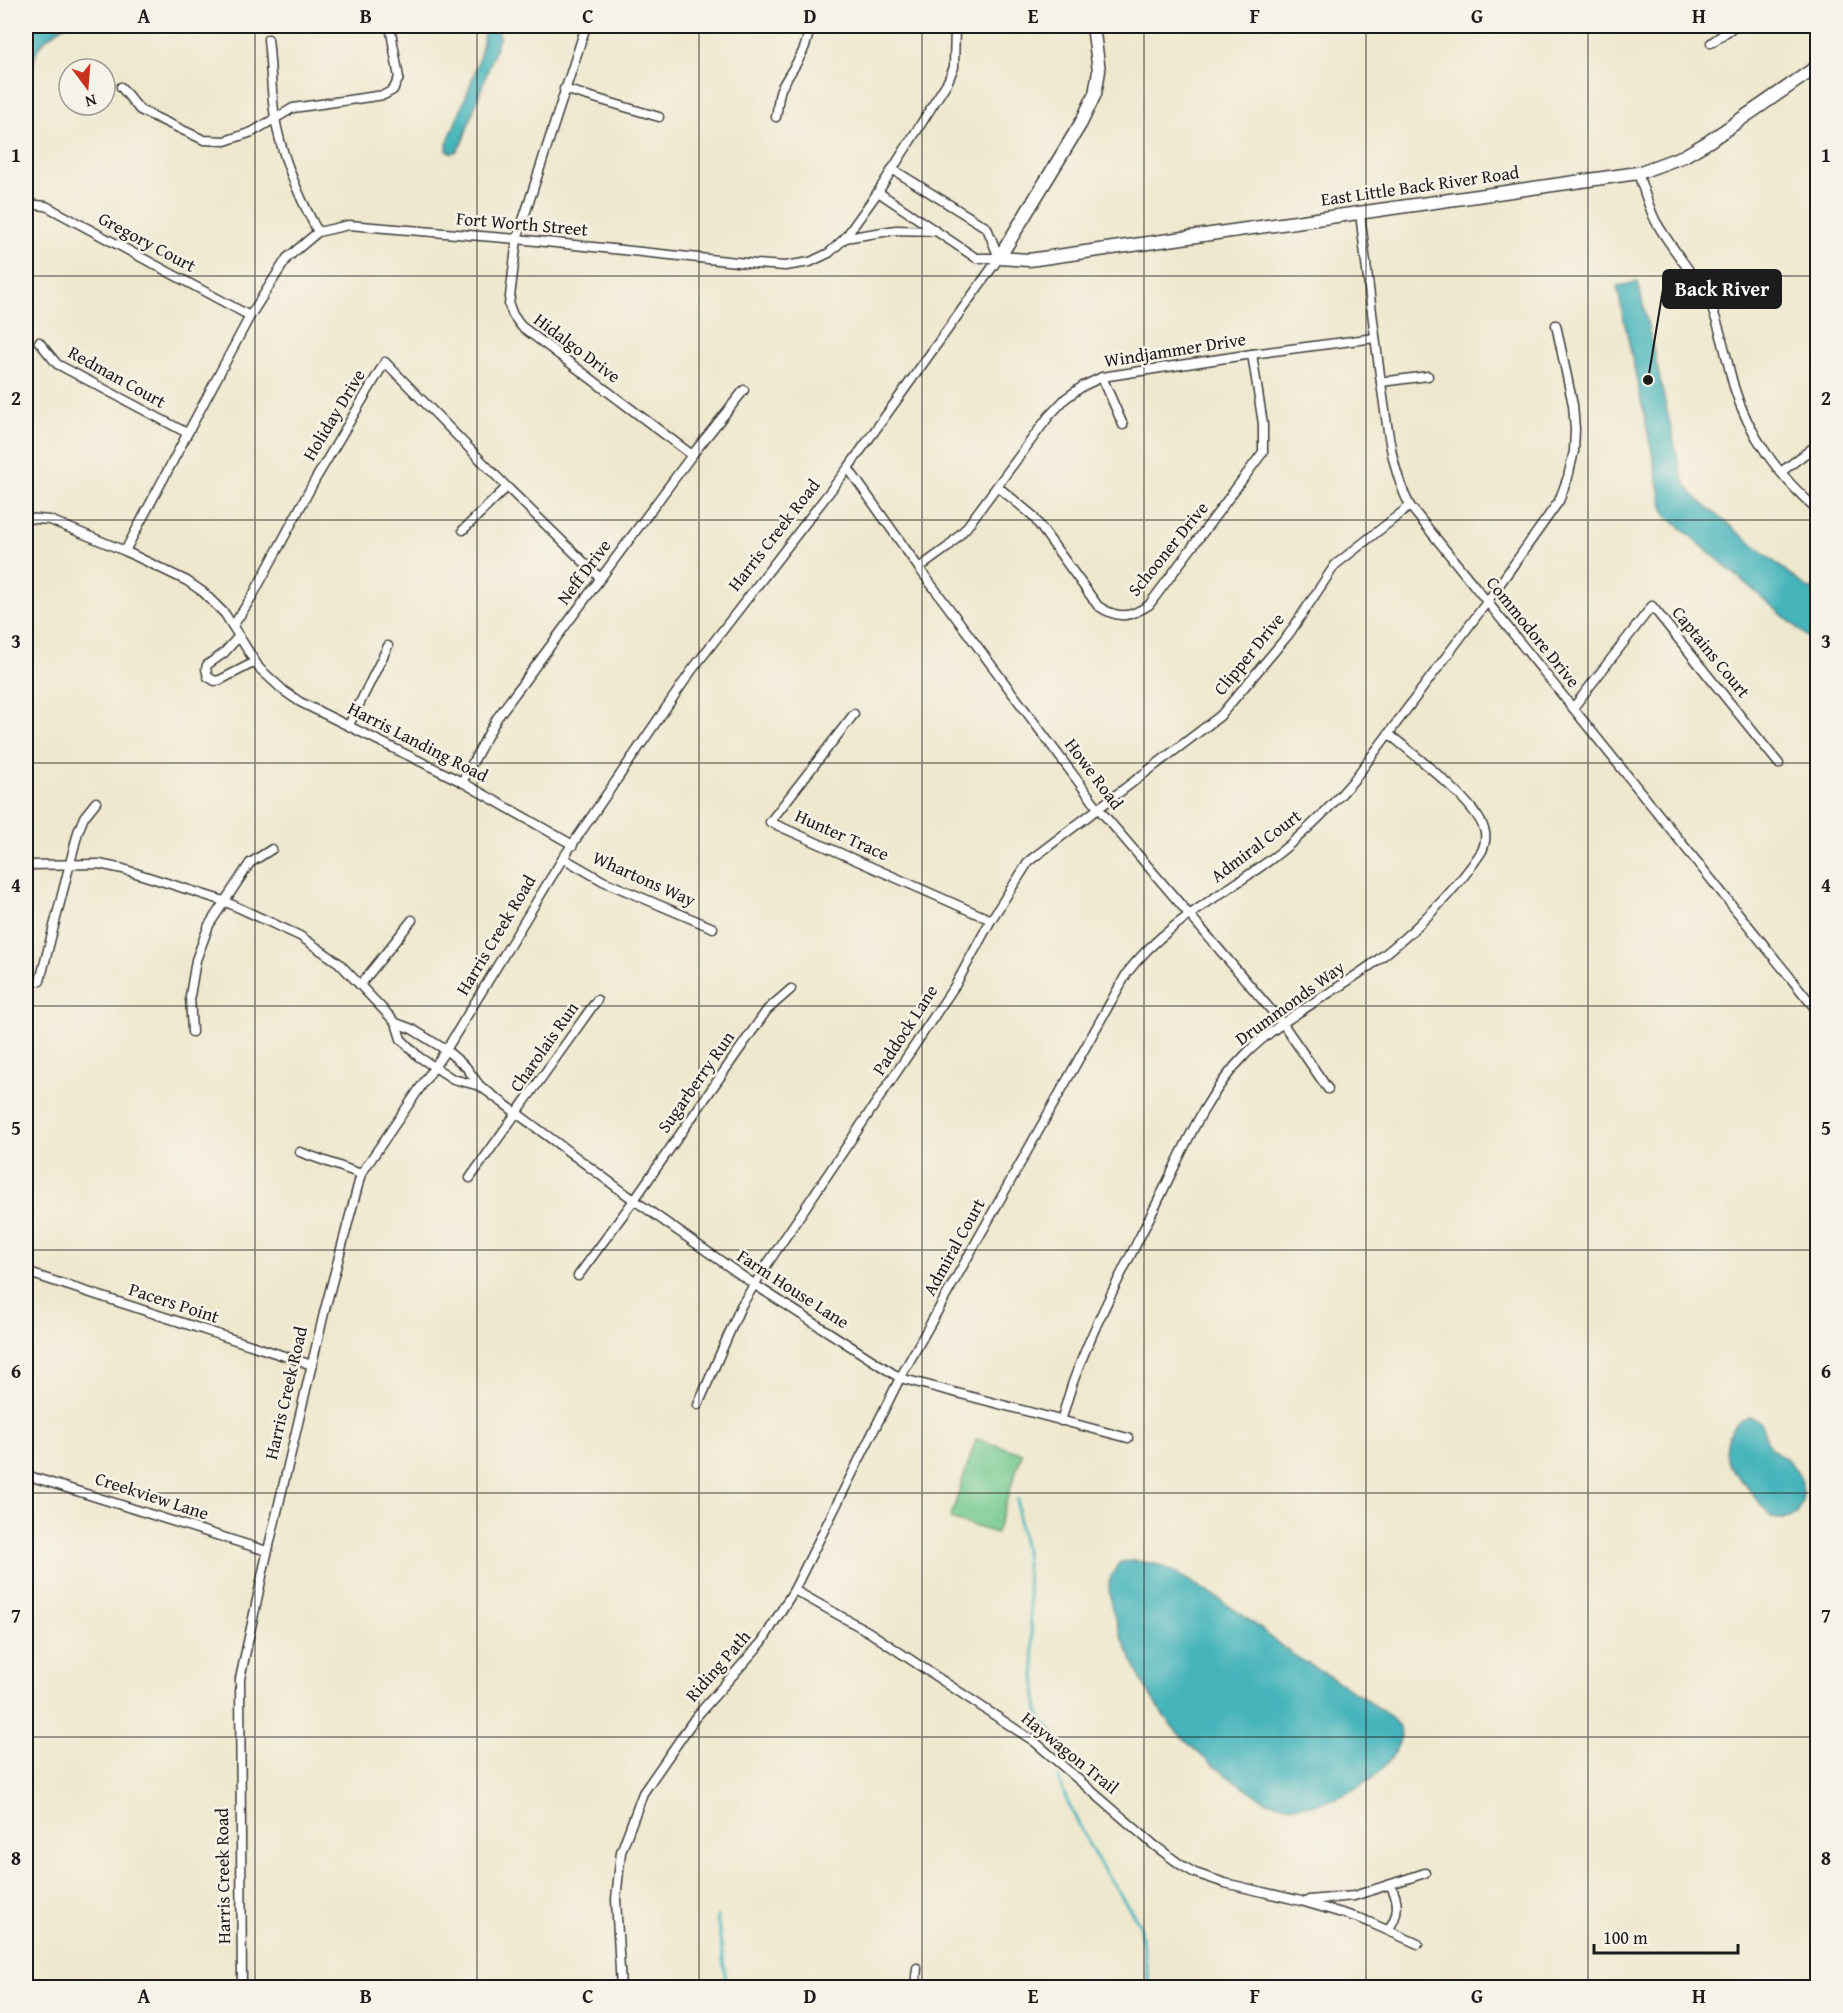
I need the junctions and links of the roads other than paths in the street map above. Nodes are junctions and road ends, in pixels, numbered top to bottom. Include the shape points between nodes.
1 (390, 26) edge
2 (586, 26) edge
3 (810, 26) edge
4 (955, 26) edge
5 (1093, 26) edge
6 (1736, 26) edge
7 (268, 39) dead end
8 (1711, 43) dead end
9 (1818, 66) edge
10 (121, 87) dead end
11 (564, 89) junction
12 (659, 117) dead end
13 (776, 117) dead end
14 (275, 119) junction
15 (892, 169) junction
16 (1638, 172) junction
17 (878, 192) junction
18 (26, 204) edge
19 (1360, 213) junction
20 (936, 231) junction
21 (318, 232) junction
22 (845, 238) junction
23 (517, 239) junction
24 (999, 258) junction
25 (250, 316) junction
26 (1556, 325) dead end
27 (1375, 338) junction
28 (39, 342) dead end
29 (1252, 354) junction
30 (1428, 376) dead end
31 (1102, 377) junction
32 (1381, 382) junction
33 (744, 390) dead end
34 (1123, 425) dead end
35 (187, 433) junction
36 (1818, 444) edge
37 (692, 455) junction
38 (848, 468) junction
39 (1780, 472) junction
40 (997, 486) junction
41 (507, 487) junction
42 (1410, 506) junction
43 (1818, 510) edge
44 (26, 518) edge
45 (463, 530) dead end
46 (125, 551) junction
47 (919, 568) junction
48 (600, 578) junction
49 (1487, 602) junction
50 (233, 626) junction
51 (239, 636) junction
52 (388, 646) dead end
53 (255, 662) junction
54 (1573, 708) junction
55 (854, 714) dead end
56 (349, 725) junction
57 (1389, 734) junction
58 (1779, 764) dead end
59 (462, 782) junction
60 (96, 802) dead end
61 (1098, 808) junction
62 (573, 845) junction
63 (272, 849) dead end
64 (563, 858) junction
65 (70, 863) junction
66 (26, 865) edge
67 (224, 901) junction
68 (1189, 916) junction
69 (412, 920) dead end
70 (991, 920) junction
71 (713, 928) dead end
72 (40, 981) dead end
73 (361, 984) junction
74 (792, 989) dead end
75 (597, 1000) dead end
76 (1818, 1012) edge
77 (396, 1023) junction
78 (1283, 1024) junction
79 (192, 1032) dead end
80 (446, 1050) junction
81 (434, 1068) junction
82 (480, 1086) junction
83 (1328, 1089) dead end
84 (517, 1113) junction
85 (300, 1152) dead end
86 (362, 1174) junction
87 (470, 1178) dead end
88 (634, 1200) junction
89 (26, 1272) edge
90 (578, 1276) dead end
91 (755, 1285) junction
92 (312, 1365) junction
93 (900, 1378) junction
94 (698, 1405) dead end
95 (1061, 1421) junction
96 (1128, 1438) dead end
97 (26, 1475) edge
98 (267, 1551) junction
99 (794, 1590) junction
100 (1425, 1873) dead end
101 (1390, 1885) junction
102 (1301, 1901) junction
103 (1388, 1930) junction
104 (1418, 1944) dead end
105 (916, 1968) dead end
106 (243, 1988) edge
107 (621, 1988) edge
108 (915, 1988) edge

1 - 14 street via 399,78 393,90 384,95 293,108
2 - 11 street, Hidalgo Drive
3 - 13 street via 801,59 780,91
4 - 15 street, Fort Worth Street via 954,67
5 - 24 street, Harris Creek Road via 1099,71 1095,94
6 - 8 street
7 - 14 street
9 - 16 street, East Little Back River Road via 1684,156
10 - 14 street via 140,110 204,140 225,141
11 - 12 street
11 - 23 street, Hidalgo Drive
14 - 21 street via 302,202
15 - 17 street, Fort Worth Street
15 - 24 street via 987,228
16 - 19 street, East Little Back River Road
16 - 39 street via 1655,219 1710,304 1744,412
17 - 20 street, East Little Back River Road
17 - 22 street, Fort Worth Street
18 - 25 street, Gregory Court via 46,206
19 - 24 street, East Little Back River Road via 1029,260
19 - 27 street, Commodore Drive
20 - 22 street via 896,230
20 - 24 street, East Little Back River Road via 976,258
21 - 23 street, Fort Worth Street via 349,225
21 - 25 street, Fort Worth Street via 287,258
22 - 23 street, Fort Worth Street via 829,253 810,262 784,266
23 - 37 street, Hidalgo Drive via 509,305 521,326
24 - 38 street, Harris Creek Road
25 - 35 street, Fort Worth Street
26 - 49 street, Admiral Court via 1573,405 1574,451 1568,477 1559,501
27 - 29 street, Windjammer Drive
27 - 32 street, Commodore Drive
28 - 35 street, Redman Court via 57,364
29 - 31 street, Windjammer Drive
29 - 40 street, Schooner Drive via 1263,424 1263,452 1149,605 1138,612 1126,616 1111,614 1098,606 1032,515
30 - 32 street
31 - 34 street
31 - 40 street, Windjammer Drive via 1066,398
32 - 42 street, Commodore Drive via 1392,460
33 - 37 street, Neff Drive
35 - 46 street, Fort Worth Street
36 - 39 street
37 - 48 street, Neff Drive
38 - 47 street, Howe Road
38 - 62 street, Harris Creek Road via 692,670
39 - 43 street
40 - 47 street, Windjammer Drive via 948,547
41 - 45 street
41 - 48 street, Holiday Drive
41 - 50 street, Holiday Drive via 385,362
42 - 49 street, Commodore Drive
42 - 61 street, Clipper Drive via 1335,565 1288,634 1220,716
44 - 46 street, Harris Landing Road via 50,520
46 - 50 street, Harris Landing Road via 188,581 220,608
47 - 61 street, Howe Road
48 - 59 street, Neff Drive via 496,718
49 - 54 street, Commodore Drive
49 - 57 street, Admiral Court
50 - 51 street, Harris Landing Road
51 - 53 street, Harris Landing Road
51 - 53 street via 207,665 208,676 220,680
52 - 56 street
53 - 56 street, Harris Landing Road via 300,702
54 - 58 street, Captains Court via 1652,606
54 - 76 street, Commodore Drive
55 - 70 street, Hunter Trace via 770,822
56 - 59 street, Harris Landing Road
57 - 68 street, Admiral Court via 1317,821 1270,860
57 - 78 street, Drummonds Way via 1472,809 1484,828 1485,843 1476,860 1402,940 1375,963
59 - 62 street, Harris Landing Road
60 - 65 street via 84,817
61 - 68 street, Howe Road
61 - 70 street, Paddock Lane via 1029,861
62 - 64 street, Harris Creek Road
63 - 67 street via 250,863
64 - 71 street, Whartons Way via 603,881
64 - 80 street, Harris Creek Road
65 - 66 street
65 - 67 street via 123,869
65 - 72 street
67 - 73 street via 300,936
67 - 79 street via 209,925 196,960 190,996
68 - 78 street, Howe Road
68 - 93 street, Admiral Court via 1151,945 1127,973
69 - 73 street
70 - 91 street, Paddock Lane via 956,984
73 - 77 street
74 - 88 street, Sugarberry Run via 767,1010
75 - 84 street, Charolais Run
77 - 80 street, Farm House Lane
77 - 81 street, Farm House Lane via 401,1039
78 - 83 street, Howe Road
78 - 95 street, Drummonds Way via 1247,1053 1221,1081 1200,1115 1095,1328
80 - 81 street, Harris Creek Road
80 - 82 street, Farm House Lane
81 - 82 street, Farm House Lane via 453,1079
81 - 86 street, Harris Creek Road
82 - 84 street, Farm House Lane
84 - 87 street, Charolais Run
84 - 88 street, Farm House Lane
85 - 86 street
86 - 92 street, Harris Creek Road
88 - 90 street, Sugarberry Run
88 - 91 street, Farm House Lane
89 - 92 street, Pacers Point
91 - 93 street, Farm House Lane
91 - 94 street, Paddock Lane via 741,1306
92 - 98 street, Harris Creek Road
93 - 95 street, Farm House Lane
93 - 99 street, Riding Path
95 - 96 street, Farm House Lane
97 - 98 street, Creekview Lane
98 - 106 street, Harris Creek Road via 240,1679
99 - 102 street, Haywagon Trail via 869,1632 1035,1742 1181,1865 1225,1883
99 - 107 street, Riding Path via 762,1642 695,1718 643,1793 621,1852 616,1899
100 - 101 street, Haywagon Trail
101 - 102 street, Haywagon Trail via 1354,1896
101 - 103 street via 1398,1905
102 - 103 street, Haywagon Trail
103 - 104 street, Haywagon Trail
105 - 108 street

